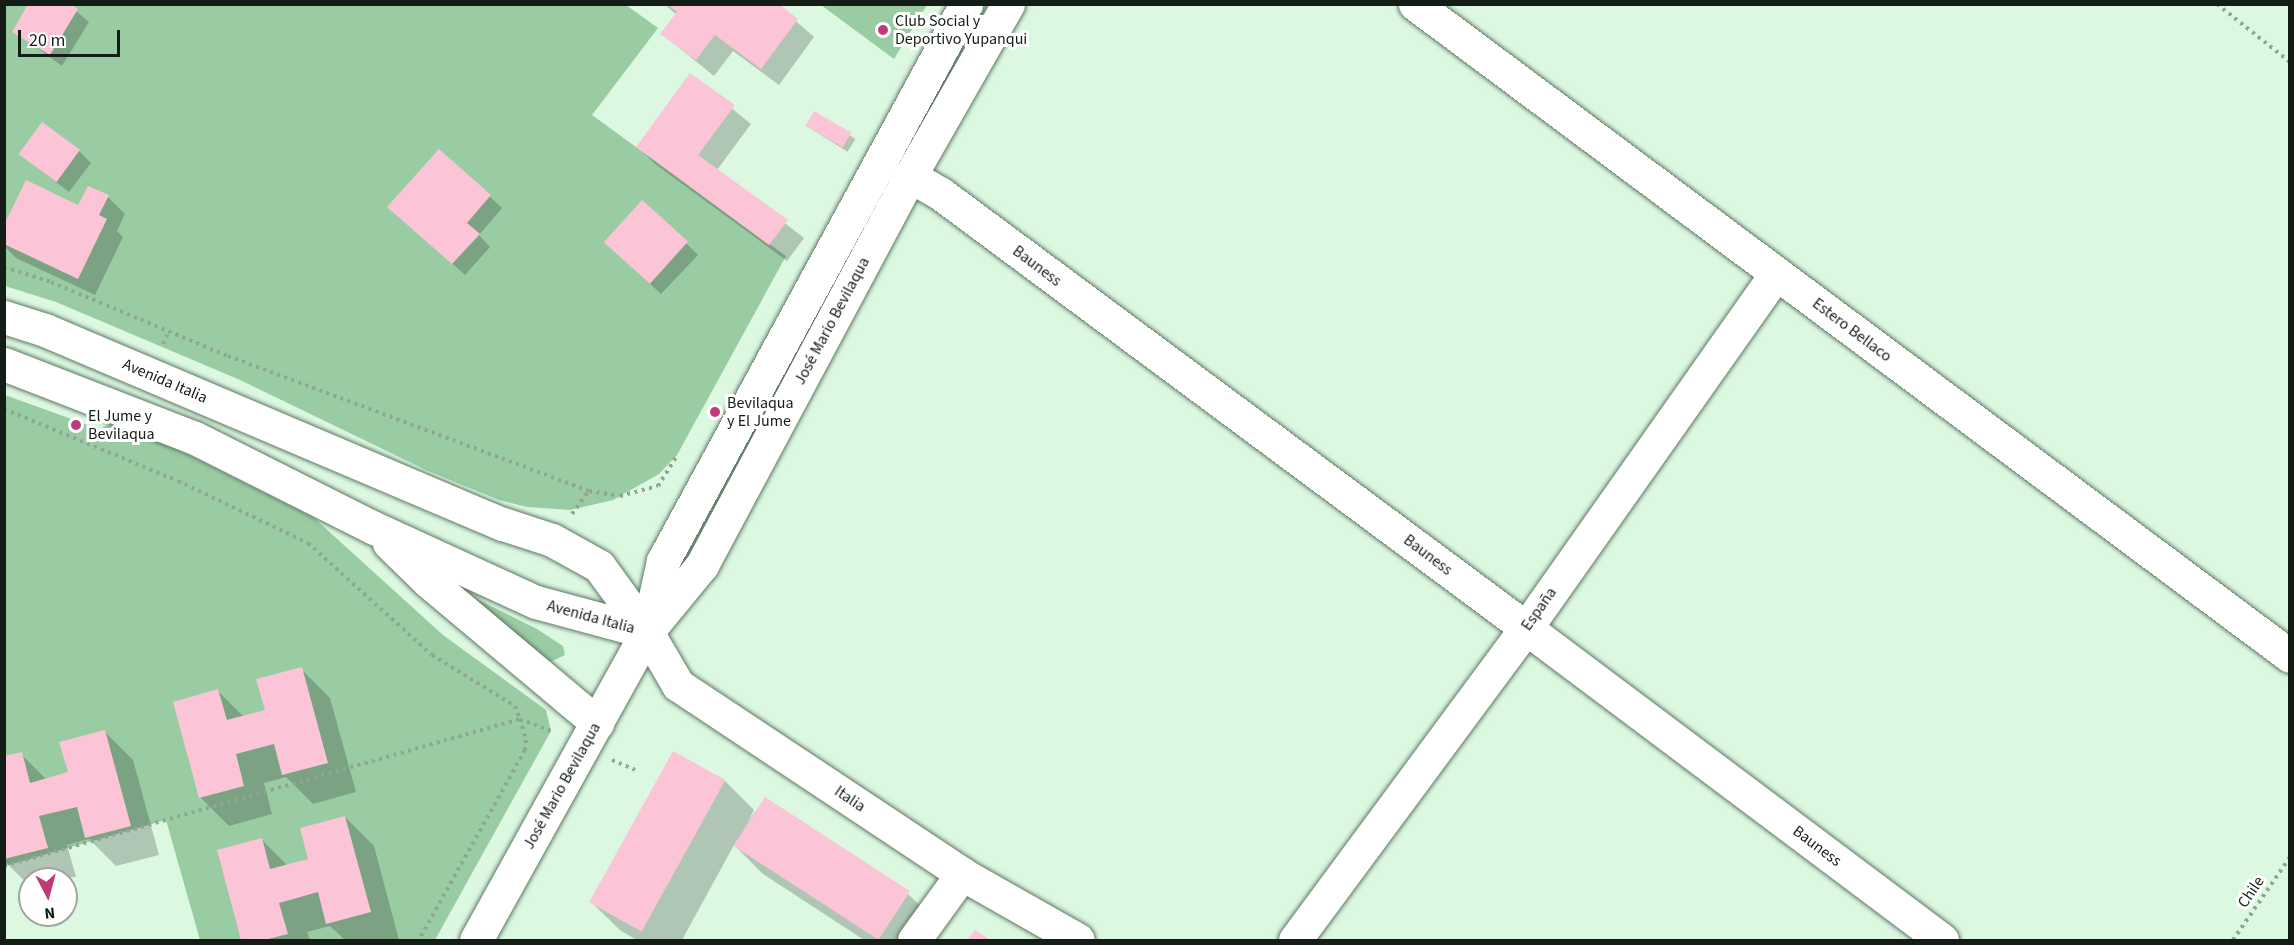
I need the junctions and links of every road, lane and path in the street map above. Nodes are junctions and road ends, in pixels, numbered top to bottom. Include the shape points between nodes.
1 (966, 4) edge
2 (1008, 4) edge
3 (1415, 4) edge
4 (2217, 4) edge
5 (2289, 62) edge
6 (909, 176) junction
7 (4, 267) edge
8 (1776, 273) junction
9 (4, 317) edge
10 (4, 364) edge
11 (4, 409) edge
12 (677, 455) dead end
13 (372, 527) junction
14 (1526, 628) junction
15 (647, 632) junction
16 (2289, 656) edge
17 (520, 719) junction
18 (591, 736) junction
19 (635, 770) dead end
20 (2289, 857) edge
21 (4, 866) edge
22 (962, 874) junction
23 (419, 940) edge
24 (476, 940) edge
25 (914, 940) edge
26 (1078, 940) edge
27 (1295, 940) edge
28 (1942, 940) edge
29 (2233, 940) edge

1 - 15 street, José Mario Bevilaqua via 663,561
2 - 6 street, José Mario Bevilaqua
3 - 8 street, Estero Bellaco
4 - 5 path
6 - 14 street, Bauness via 941,194
6 - 15 street, José Mario Bevilaqua via 702,565
7 - 12 path via 51,282 228,356 589,491 620,496 658,486
8 - 14 street, España
8 - 16 street, Estero Bellaco
9 - 15 street, Avenida Italia via 45,330 503,524 552,540 599,566
10 - 13 street, Avenida Italia via 195,438
11 - 17 path via 178,481 308,543 432,655 515,706
13 - 15 street, Avenida Italia via 536,602
13 - 18 street
14 - 27 street, España
14 - 28 street, Bauness
15 - 18 street, José Mario Bevilaqua
15 - 22 street, Italia via 678,685
17 - 18 path
17 - 21 path
17 - 23 path via 525,750
18 - 19 path
18 - 24 street, José Mario Bevilaqua
20 - 29 path, Chile
22 - 25 street
22 - 26 street, Italia

